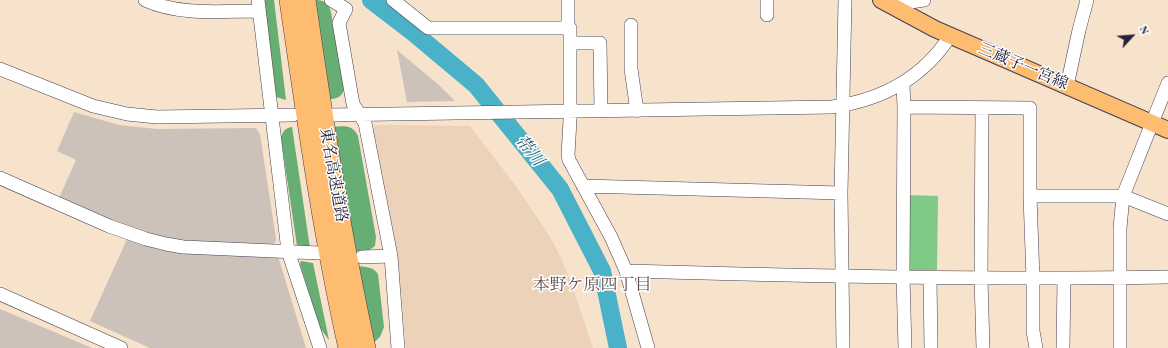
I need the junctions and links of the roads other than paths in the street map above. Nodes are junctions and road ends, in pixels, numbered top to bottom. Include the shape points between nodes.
1 (144, 0) edge
2 (289, 0) edge
3 (306, 0) edge
4 (331, 0) edge
5 (393, 0) edge
6 (568, 0) edge
7 (767, 0) edge
8 (845, 0) edge
9 (924, 0) edge
10 (1087, 0) edge
11 (886, 2) edge
12 (258, 5) edge
13 (767, 15) dead end
14 (631, 25) dead end
15 (568, 28) junction
16 (950, 36) junction
17 (570, 43) junction
18 (0, 69) edge
19 (1168, 83) edge
20 (903, 84) junction
21 (1067, 86) junction
22 (842, 105) junction
23 (904, 107) junction
24 (982, 108) junction
25 (570, 111) junction
26 (601, 111) junction
27 (637, 111) junction
28 (330, 114) dead end
29 (359, 114) junction
30 (293, 115) dead end
31 (272, 116) junction
32 (1152, 123) junction
33 (1168, 130) edge
34 (0, 178) edge
35 (583, 186) junction
36 (841, 193) junction
37 (1030, 196) junction
38 (1123, 196) junction
39 (1168, 214) edge
40 (288, 251) junction
41 (319, 253) dead end
42 (391, 256) junction
43 (362, 257) dead end
44 (626, 271) junction
45 (842, 277) junction
46 (903, 277) junction
47 (1168, 277) edge
48 (930, 278) junction
49 (981, 278) junction
50 (1120, 278) junction
51 (1033, 279) junction
52 (1064, 279) junction
53 (0, 294) edge
54 (104, 344) edge
55 (121, 348) edge
56 (320, 348) edge
57 (348, 348) edge
58 (366, 348) edge
59 (398, 348) edge
60 (648, 348) edge
61 (843, 348) edge
62 (905, 348) edge
63 (931, 348) edge
64 (983, 348) edge
65 (1036, 348) edge
66 (1063, 348) edge
67 (1120, 348) edge

1 - 12 street via 190,12
2 - 57 highway, 東名高速道路 via 311,153
3 - 58 highway, 東名高速道路 via 327,140
4 - 29 street via 346,9 339,23 353,104
5 - 15 street via 428,28
6 - 15 street
7 - 13 street
8 - 22 street
9 - 11 street
10 - 21 street
11 - 16 main road, 三蔵子一宮線
12 - 31 street
14 - 27 street via 631,69
15 - 17 street
16 - 20 street via 942,49
16 - 21 main road, 三蔵子一宮線
17 - 25 street
17 - 26 street via 600,43
18 - 31 street via 93,106 126,114 157,117
19 - 32 street
20 - 22 street via 871,98
20 - 23 street
21 - 32 main road, 三蔵子一宮線
22 - 27 street
22 - 36 street
23 - 24 street
23 - 46 street
24 - 37 street via 1030,108
24 - 49 street
25 - 26 street
25 - 29 street
25 - 35 street via 569,160
26 - 27 street
28 - 29 street
29 - 42 street via 365,122
30 - 31 street
31 - 40 street
32 - 33 main road, 三蔵子一宮線
32 - 38 street
34 - 40 street via 108,226 166,244
35 - 36 street
35 - 44 street
36 - 45 street
37 - 38 street
37 - 51 street
38 - 39 street
38 - 50 street
40 - 41 street
40 - 56 street
42 - 43 street
42 - 59 street
44 - 45 street
44 - 60 street
45 - 46 street
45 - 61 street
46 - 48 street
46 - 62 street
47 - 50 street
48 - 49 street
48 - 63 street
49 - 51 street
49 - 64 street
50 - 52 street
50 - 67 street
51 - 52 street
51 - 65 street via 1032,331
52 - 66 street
53 - 54 street
54 - 55 street

